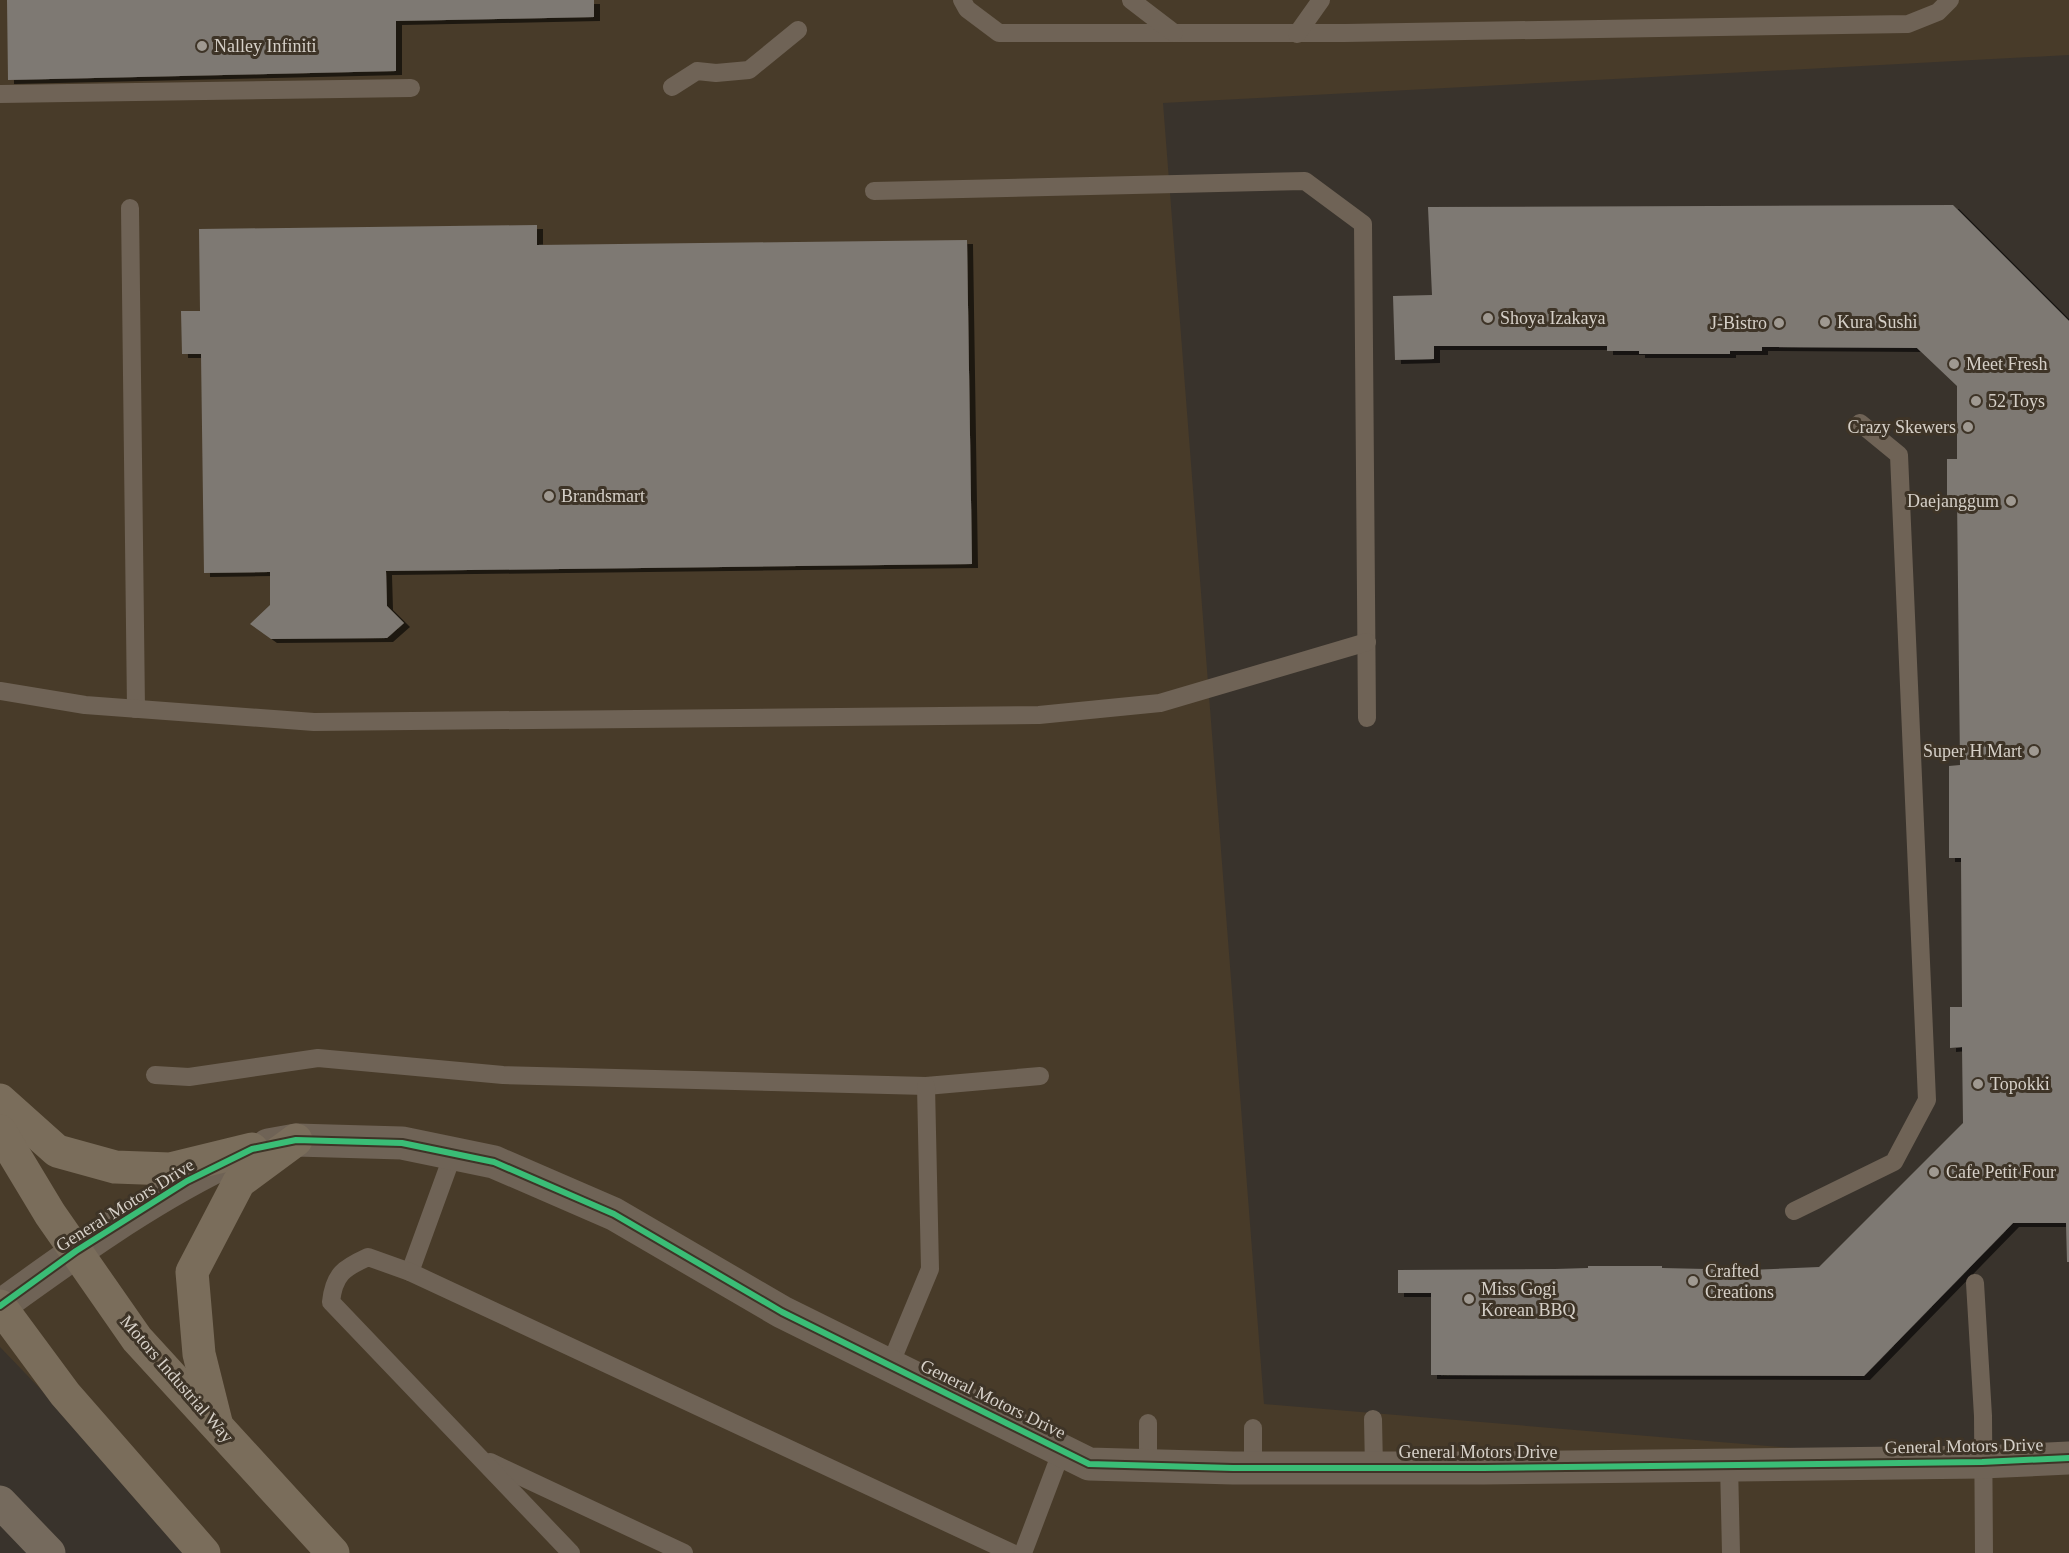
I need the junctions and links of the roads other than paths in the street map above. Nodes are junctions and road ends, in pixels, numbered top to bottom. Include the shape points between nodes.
1 (962, 0) edge
2 (1131, 0) edge
3 (1322, 0) edge
4 (1950, 0) edge
5 (798, 30) dead end
6 (1174, 33) junction
7 (1297, 33) junction
8 (672, 87) dead end
9 (411, 88) dead end
10 (0, 94) edge
11 (874, 191) dead end
12 (130, 208) dead end
13 (1860, 423) dead end
14 (1367, 642) junction
15 (0, 691) edge
16 (136, 709) junction
17 (1368, 718) dead end
18 (155, 1075) dead end
19 (1040, 1076) dead end
20 (926, 1086) junction
21 (0, 1100) edge
22 (0, 1131) edge
23 (296, 1140) junction
24 (252, 1149) junction
25 (453, 1154) junction
26 (1794, 1211) dead end
27 (76, 1251) junction
28 (410, 1272) junction
29 (1975, 1283) dead end
30 (0, 1306) edge
31 (890, 1365) junction
32 (1373, 1419) dead end
33 (1148, 1424) dead end
34 (218, 1427) junction
35 (1253, 1428) dead end
36 (1062, 1450) junction
37 (481, 1458) junction
38 (2069, 1458) edge
39 (1982, 1462) junction
40 (1730, 1464) junction
41 (1148, 1466) junction
42 (1253, 1468) junction
43 (1374, 1468) junction
44 (0, 1502) edge
45 (49, 1553) edge
46 (204, 1553) edge
47 (333, 1553) edge
48 (572, 1553) edge
49 (684, 1553) edge
50 (1012, 1553) edge
51 (1023, 1553) edge
52 (1731, 1553) edge
53 (1984, 1553) edge

1 - 6 lane via 967,9 999,33
2 - 6 lane
3 - 7 lane
4 - 7 lane via 1938,12 1908,24
5 - 8 lane via 749,70 697,70
6 - 7 lane
9 - 10 lane
11 - 14 lane via 1305,181 1363,224
12 - 16 lane
13 - 26 lane via 1899,455 1927,1100 1894,1162
14 - 16 lane via 1160,703 1039,715 314,722
14 - 17 lane
15 - 16 lane
18 - 20 lane via 189,1077 318,1058 503,1075
19 - 20 lane
20 - 31 lane via 930,1269
21 - 24 main road via 57,1151 115,1167 170,1169
22 - 27 main road, Motors Industrial Way
23 - 24 street, General Motors Drive
23 - 25 street, General Motors Drive via 402,1143
23 - 34 main road via 238,1182 192,1272 199,1354
24 - 27 street, General Motors Drive via 187,1181
25 - 28 lane
25 - 31 street, General Motors Drive via 494,1162 614,1214 782,1312
27 - 30 street, General Motors Drive
27 - 34 main road, Motors Industrial Way via 137,1339
28 - 37 lane via 368,1257 340,1272 332,1302
28 - 50 lane
29 - 39 lane
30 - 46 main road via 65,1394
31 - 36 street, General Motors Drive
32 - 43 lane
33 - 41 lane
34 - 47 main road, Motors Industrial Way
35 - 42 lane
36 - 41 street, General Motors Drive via 1089,1464
36 - 51 lane
37 - 48 lane
37 - 49 lane
38 - 39 street, General Motors Drive
39 - 40 street, General Motors Drive
39 - 53 lane
40 - 43 street, General Motors Drive
40 - 52 lane
41 - 42 street, General Motors Drive
42 - 43 street, General Motors Drive
44 - 45 highway

